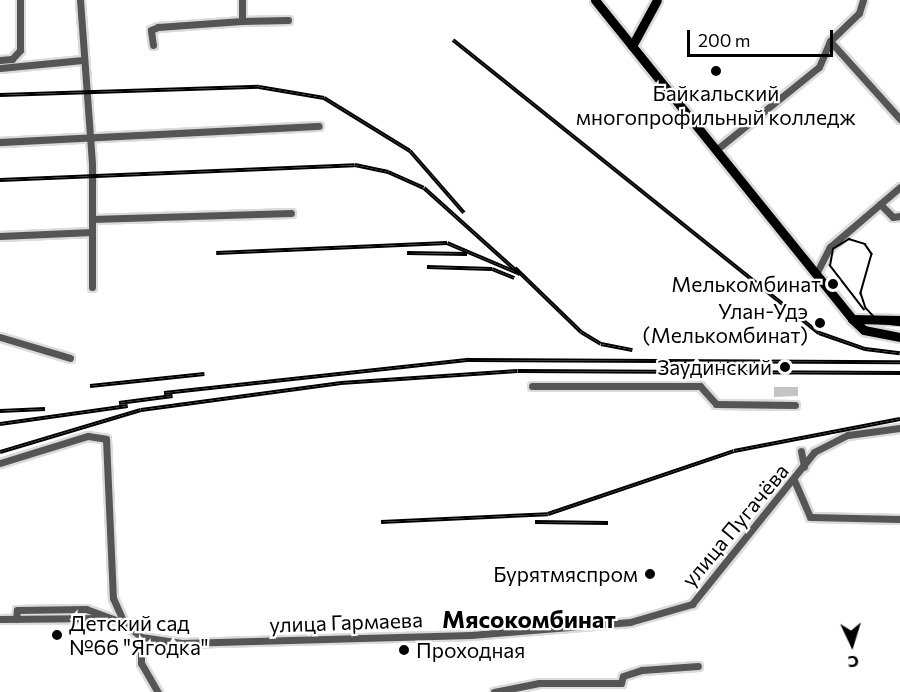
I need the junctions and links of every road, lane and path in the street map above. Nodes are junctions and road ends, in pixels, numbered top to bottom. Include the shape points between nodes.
1 (20, 0) edge
2 (80, 0) edge
3 (242, 0) edge
4 (595, 0) edge
5 (657, 0) edge
6 (863, 0) edge
7 (288, 20) dead end
8 (242, 21) junction
9 (830, 41) junction
10 (153, 45) dead end
11 (632, 46) junction
12 (0, 60) edge
13 (83, 60) junction
14 (0, 68) edge
15 (900, 119) edge
16 (319, 126) dead end
17 (90, 139) junction
18 (0, 142) edge
19 (716, 150) junction
20 (900, 187) edge
21 (880, 204) junction
22 (291, 213) dead end
23 (900, 216) edge
24 (92, 219) junction
25 (92, 232) junction
26 (0, 236) edge
27 (816, 274) junction
28 (92, 287) dead end
29 (852, 319) junction
30 (900, 320) edge
31 (0, 337) edge
32 (900, 337) edge
33 (70, 358) dead end
34 (532, 386) dead end
35 (795, 405) dead end
36 (900, 428) edge
37 (801, 451) dead end
38 (0, 463) edge
39 (804, 468) junction
40 (794, 480) junction
41 (900, 519) edge
42 (692, 604) joint
43 (0, 619) edge
44 (124, 623) junction
45 (141, 637) junction
46 (698, 666) dead end
47 (158, 692) edge
48 (494, 692) edge

1 - 12 street via 20,50 12,59
2 - 13 street
3 - 8 street
4 - 11 main road
5 - 11 main road
6 - 9 street via 859,13
7 - 8 street
8 - 10 street via 158,27 151,30
9 - 15 street
9 - 19 street via 819,67
11 - 19 main road
13 - 14 street
13 - 17 street
16 - 17 street
17 - 18 street
17 - 24 street
19 - 27 main road
20 - 21 street
21 - 23 street via 893,217
21 - 27 street via 830,247
22 - 24 street
24 - 25 street
25 - 26 street
25 - 28 street
27 - 29 main road
29 - 30 main road
29 - 32 main road via 864,330
31 - 33 street
34 - 35 street via 700,386 716,404
36 - 39 street, улица Пугачёва via 831,439 814,452
37 - 39 street, улица Пугачёва
38 - 44 street via 88,436 106,439 111,586
39 - 40 street, улица Пугачёва
40 - 41 street via 810,517
40 - 42 street, улица Пугачёва
42 - 45 street, улица Гармаева via 630,622 471,635 182,643
43 - 44 street via 104,618
44 - 45 street
45 - 47 street via 141,663
46 - 48 street via 642,670 623,676 621,683 539,684

